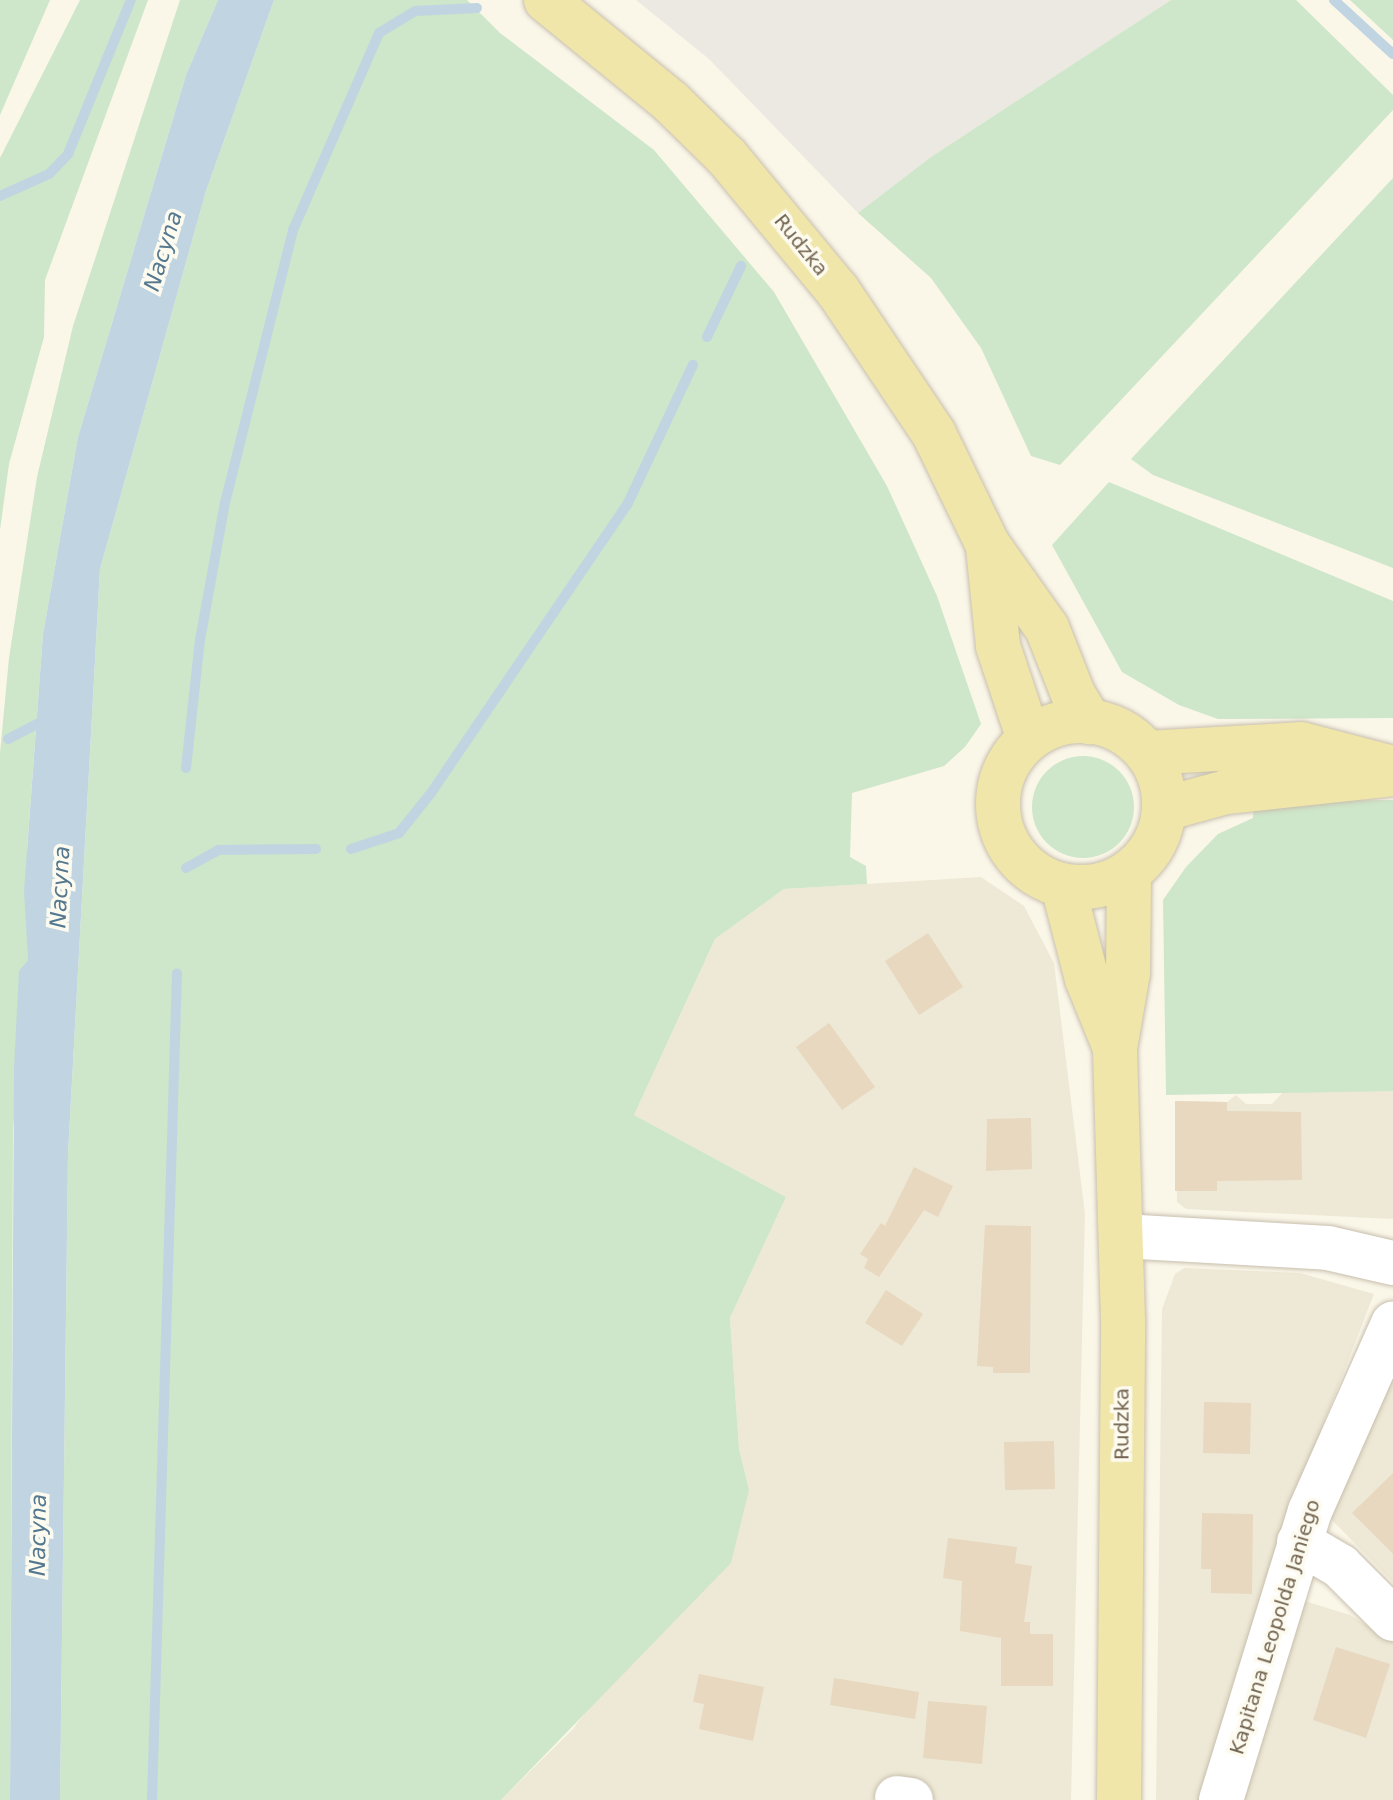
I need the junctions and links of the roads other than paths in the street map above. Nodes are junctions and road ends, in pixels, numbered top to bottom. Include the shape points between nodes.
1 (546, 0) edge
2 (988, 545) junction
3 (1090, 722) junction
4 (1029, 739) junction
5 (1147, 753) junction
6 (1393, 768) edge
7 (1393, 775) edge
8 (1164, 809) junction
9 (1129, 872) junction
10 (1063, 886) junction
11 (1115, 1048) junction
12 (1122, 1236) junction
13 (1393, 1263) edge
14 (1393, 1324) edge
15 (1299, 1542) junction
16 (1393, 1619) edge
17 (1119, 1800) edge
18 (1221, 1800) edge

1 - 2 main road, Rudzka via 671,102 791,229 934,434
2 - 3 main road, Rudzka via 1047,628
2 - 4 main road, Rudzka via 998,646
3 - 4 main road via 1068,722
3 - 5 main road via 1120,731
4 - 10 main road via 999,786 1001,828 1019,860
5 - 6 main road via 1301,744
5 - 8 main road via 1157,772
7 - 8 main road via 1226,792
8 - 9 main road via 1154,844
9 - 10 main road via 1097,886
9 - 11 main road, Rudzka via 1128,973
10 - 11 main road, Rudzka via 1087,979
11 - 12 main road, Rudzka
12 - 13 street via 1328,1248
12 - 17 main road, Rudzka
14 - 15 street, Kapitana Leopolda Janiego
15 - 16 street via 1340,1566
15 - 18 street, Kapitana Leopolda Janiego

